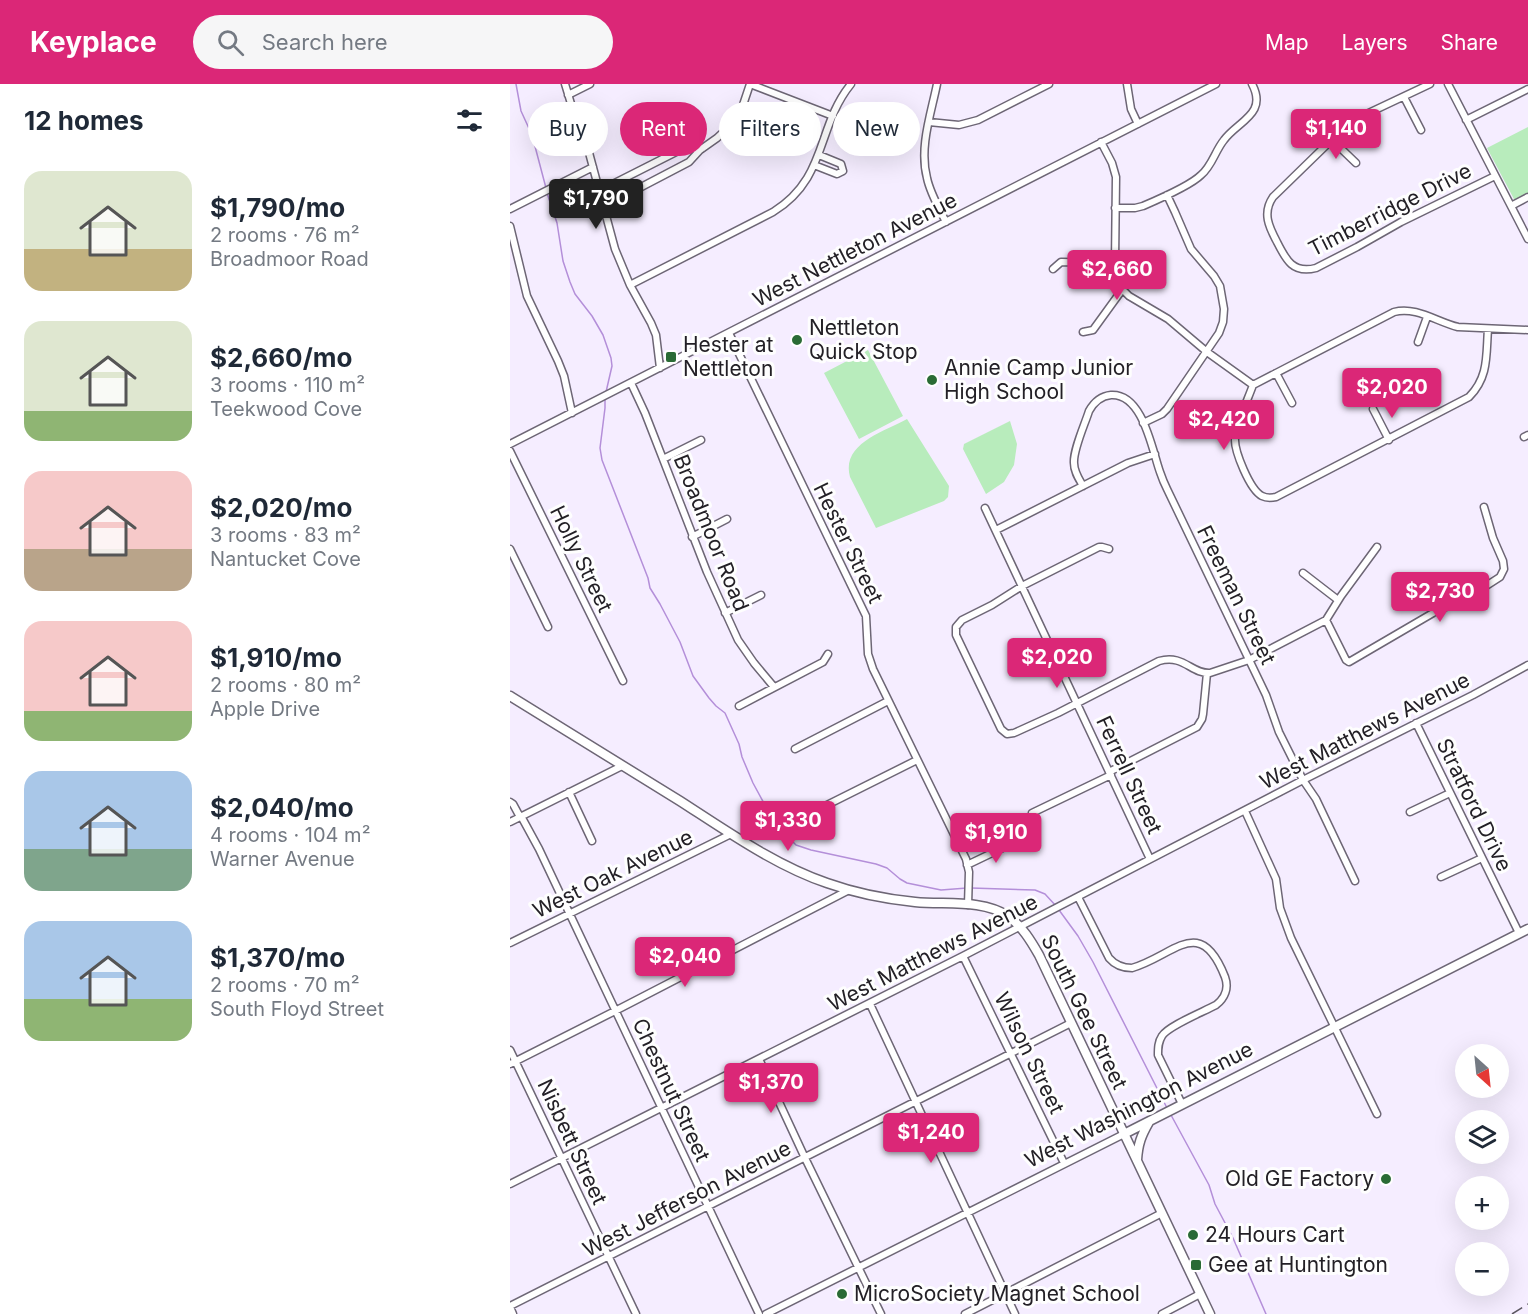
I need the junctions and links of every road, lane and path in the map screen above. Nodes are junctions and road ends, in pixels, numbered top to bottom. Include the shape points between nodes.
1 (565, 84) edge
2 (590, 84) edge
3 (750, 84) edge
4 (851, 84) edge
5 (937, 84) edge
6 (1049, 84) edge
7 (1127, 84) edge
8 (1215, 84) edge
9 (1252, 84) edge
10 (1430, 84) edge
11 (1448, 84) edge
12 (1528, 88) edge
13 (568, 95) junction
14 (1404, 97) junction
15 (839, 102) edge
16 (833, 116) joint
17 (1466, 120) junction
18 (929, 122) junction
19 (1138, 124) junction
20 (1421, 130) dead end
21 (1331, 139) junction
22 (1101, 142) junction
23 (707, 145) edge
24 (821, 149) edge
25 (668, 156) edge
26 (694, 156) edge
27 (818, 156) edge
28 (821, 156) edge
29 (1356, 163) dead end
30 (814, 165) junction
31 (593, 167) junction
32 (1495, 176) junction
33 (599, 191) junction
34 (1167, 195) junction
35 (1528, 197) edge
36 (1511, 206) junction
37 (603, 207) junction
38 (1115, 208) junction
39 (510, 209) edge
40 (946, 222) junction
41 (510, 226) edge
42 (1528, 239) edge
43 (1115, 263) junction
44 (1053, 269) dead end
45 (630, 285) junction
46 (1122, 290) junction
47 (1427, 317) junction
48 (1488, 328) junction
49 (1528, 330) edge
50 (1083, 332) dead end
51 (729, 333) junction
52 (1418, 342) dead end
53 (1207, 352) junction
54 (660, 368) junction
55 (1276, 373) junction
56 (631, 383) junction
57 (1253, 385) junction
58 (1292, 403) dead end
59 (1373, 410) dead end
60 (572, 412) junction
61 (1143, 423) junction
62 (701, 440) dead end
63 (1389, 440) junction
64 (510, 444) edge
65 (510, 451) edge
66 (1155, 454) junction
67 (663, 459) junction
68 (1083, 486) junction
69 (1484, 507) dead end
70 (985, 508) dead end
71 (727, 519) dead end
72 (996, 530) junction
73 (692, 537) junction
74 (1377, 547) dead end
75 (510, 549) edge
76 (1109, 549) dead end
77 (1303, 573) dead end
78 (1022, 586) junction
79 (761, 595) dead end
80 (1338, 600) junction
81 (725, 613) junction
82 (1326, 621) junction
83 (548, 627) dead end
84 (828, 654) dead end
85 (1249, 660) junction
86 (1528, 665) edge
87 (1207, 673) junction
88 (623, 681) dead end
89 (774, 687) junction
90 (510, 696) edge
91 (888, 701) junction
92 (1077, 702) junction
93 (739, 706) dead end
94 (1416, 723) junction
95 (795, 749) dead end
96 (917, 760) junction
97 (622, 766) junction
98 (1110, 773) junction
99 (1303, 780) junction
100 (569, 792) junction
101 (1450, 793) junction
102 (510, 802) edge
103 (827, 805) dead end
104 (1245, 811) junction
105 (1410, 812) dead end
106 (1032, 813) dead end
107 (521, 816) junction
108 (510, 822) edge
109 (731, 834) junction
110 (592, 841) dead end
111 (1015, 842) dead end
112 (1482, 858) junction
113 (1150, 859) junction
114 (967, 865) junction
115 (1441, 877) dead end
116 (1354, 881) dead end
117 (849, 890) junction
118 (1078, 897) junction
119 (968, 901) junction
120 (569, 914) junction
121 (1020, 927) junction
122 (1528, 929) edge
123 (1519, 933) junction
124 (510, 943) edge
125 (963, 956) junction
126 (870, 1004) junction
127 (615, 1011) junction
128 (1071, 1023) junction
129 (1335, 1026) junction
130 (510, 1050) edge
131 (1011, 1053) junction
132 (759, 1059) junction
133 (513, 1062) edge
134 (915, 1102) junction
135 (1180, 1105) junction
136 (662, 1108) junction
137 (1377, 1114) dead end
138 (1155, 1118) junction
139 (1124, 1134) junction
140 (561, 1158) junction
141 (805, 1158) junction
142 (1137, 1161) junction
143 (1064, 1163) junction
144 (510, 1184) edge
145 (708, 1206) junction
146 (967, 1213) junction
147 (1162, 1213) junction
148 (609, 1256) junction
149 (859, 1267) junction
150 (1006, 1294) junction
151 (1200, 1294) junction
152 (510, 1306) edge
153 (513, 1314) edge
154 (636, 1314) edge
155 (759, 1314) edge
156 (766, 1314) edge
157 (881, 1314) edge
158 (965, 1314) edge
159 (1015, 1314) edge
160 (1162, 1314) edge
161 (1210, 1314) edge

1 - 13 street
2 - 13 street
3 - 16 street
3 - 23 street via 732,124
4 - 15 street
5 - 18 street
6 - 18 street via 978,120 959,124
7 - 19 street via 1131,110
8 - 19 street, West Nettleton Avenue
9 - 34 street via 1257,99 1252,113 1224,140 1200,177
10 - 14 street
11 - 17 street
12 - 17 street
13 - 31 street
14 - 20 street
14 - 21 street via 1358,118
16 - 24 street
17 - 32 street
18 - 40 street via 924,148 926,177
19 - 22 street, West Nettleton Avenue
21 - 29 street
21 - 32 street, Timberridge Drive via 1273,197 1268,207 1268,224 1284,256 1300,269 1316,268
22 - 38 street via 1116,177
22 - 40 street, West Nettleton Avenue
25 - 33 street
26 - 37 street via 686,165
27 - 30 street
28 - 30 street via 841,164 843,171 837,174
30 - 45 street via 800,188 779,207
31 - 33 street
31 - 39 street
32 - 36 street
33 - 37 street
34 - 38 street via 1143,206
34 - 53 street via 1191,249 1214,276 1222,294 1223,322
35 - 36 street
36 - 42 street
37 - 45 street
38 - 43 street
40 - 51 street, West Nettleton Avenue
41 - 60 street via 528,296 561,368
43 - 44 street via 1061,262
43 - 46 street
45 - 54 street via 654,331
46 - 50 street via 1092,330
46 - 53 street via 1172,322
47 - 48 street via 1458,327
47 - 52 street
47 - 55 street via 1409,310 1394,312
48 - 49 street
48 - 63 street via 1485,368 1476,390 1463,402
51 - 54 street, West Nettleton Avenue
51 - 91 street, Hester Street via 866,616 868,654
53 - 57 street
53 - 61 street via 1167,409
54 - 56 street, West Nettleton Avenue
55 - 57 street
55 - 58 street
56 - 60 street, West Nettleton Avenue
56 - 67 street, Broadmoor Road
57 - 63 street via 1235,445 1254,488 1268,498
59 - 63 street
60 - 64 street, West Nettleton Avenue
61 - 66 street, Freeman Street
61 - 68 street, Freeman Street via 1130,401 1118,395 1105,396 1093,404 1074,462
62 - 67 street
65 - 88 street, Holly Street
66 - 68 street
66 - 85 street, Freeman Street via 1167,489
67 - 73 street, Broadmoor Road
68 - 72 street
69 - 82 street via 1503,561 1500,577 1349,662
70 - 72 street, Ferrell Street
71 - 73 street
72 - 78 street, Ferrell Street
73 - 81 street, Broadmoor Road
74 - 80 street
75 - 83 street
76 - 78 street via 1099,547
77 - 80 street
78 - 92 street, Ferrell Street
78 - 92 street via 962,620 955,633 1001,729 1007,734
79 - 81 street
80 - 82 street
81 - 89 street, Broadmoor Road via 741,646
82 - 85 street
84 - 89 street via 824,662
85 - 87 street
85 - 99 street, Freeman Street
86 - 94 street, West Matthews Avenue
87 - 92 street via 1165,659
87 - 98 street via 1203,714 1197,727
89 - 93 street
90 - 97 main road, South Gee Street
91 - 95 street
91 - 96 street, Hester Street
92 - 98 street, Ferrell Street
94 - 99 street, West Matthews Avenue
94 - 101 street, Stratford Drive
96 - 103 street
96 - 114 street, Hester Street
97 - 100 street
97 - 109 main road, South Gee Street
98 - 106 street
98 - 113 street, Ferrell Street
99 - 104 street, West Matthews Avenue
99 - 116 street, Freeman Street via 1316,799
100 - 107 street
100 - 110 street
101 - 105 street
101 - 112 street, Stratford Drive
102 - 107 street, Chestnut Street
104 - 113 street, West Matthews Avenue
104 - 129 street via 1273,870 1291,939
107 - 108 street
107 - 120 street, Chestnut Street
109 - 117 main road, South Gee Street via 784,864
109 - 120 street, West Oak Avenue
111 - 114 street
112 - 115 street
112 - 123 street, Stratford Drive
113 - 118 street, West Matthews Avenue
114 - 119 street, Hester Street
117 - 119 main road, South Gee Street via 915,902
117 - 127 street
118 - 121 street, West Matthews Avenue
118 - 135 street via 1116,965 1132,968 1195,942 1212,951 1225,977 1227,988 1221,1001 1166,1031 1158,1044 1158,1055
119 - 121 main road, South Gee Street via 994,909
120 - 124 street, West Oak Avenue
120 - 127 street, Chestnut Street
121 - 125 street, West Matthews Avenue
121 - 128 main road, South Gee Street via 1039,955
122 - 123 main road, West Washington Avenue
123 - 129 main road, West Washington Avenue
125 - 126 street, West Matthews Avenue
125 - 131 street, Wilson Street
126 - 132 street, West Matthews Avenue
126 - 134 street
127 - 133 street
127 - 136 street, Chestnut Street
128 - 131 street, West Jefferson Avenue
128 - 139 main road, South Gee Street
129 - 135 main road, West Washington Avenue
129 - 137 street
130 - 133 street, Nisbett Street
131 - 134 street, West Jefferson Avenue
131 - 143 street, Wilson Street
132 - 136 street, West Matthews Avenue
132 - 141 street
133 - 140 street, Nisbett Street
134 - 141 street, West Jefferson Avenue
134 - 146 street
135 - 138 main road, West Washington Avenue
136 - 140 street, West Matthews Avenue
136 - 145 street, Chestnut Street
138 - 139 main road, West Washington Avenue
138 - 142 main road via 1141,1136
139 - 142 main road, South Gee Street
139 - 143 street, West Washington Avenue
140 - 144 street, West Matthews Avenue
140 - 148 street, Nisbett Street
141 - 145 street, West Jefferson Avenue
141 - 149 street
142 - 147 main road, South Gee Street
143 - 146 street, West Washington Avenue
145 - 148 street, West Jefferson Avenue
145 - 155 street, Chestnut Street
146 - 149 street, West Washington Avenue
146 - 150 street
147 - 150 street
147 - 151 main road, South Gee Street
148 - 152 street, West Jefferson Avenue
148 - 154 street, Nisbett Street
149 - 156 street, West Washington Avenue
149 - 157 street
150 - 158 street
150 - 159 street
151 - 160 street
151 - 161 main road, South Gee Street
152 - 153 street

